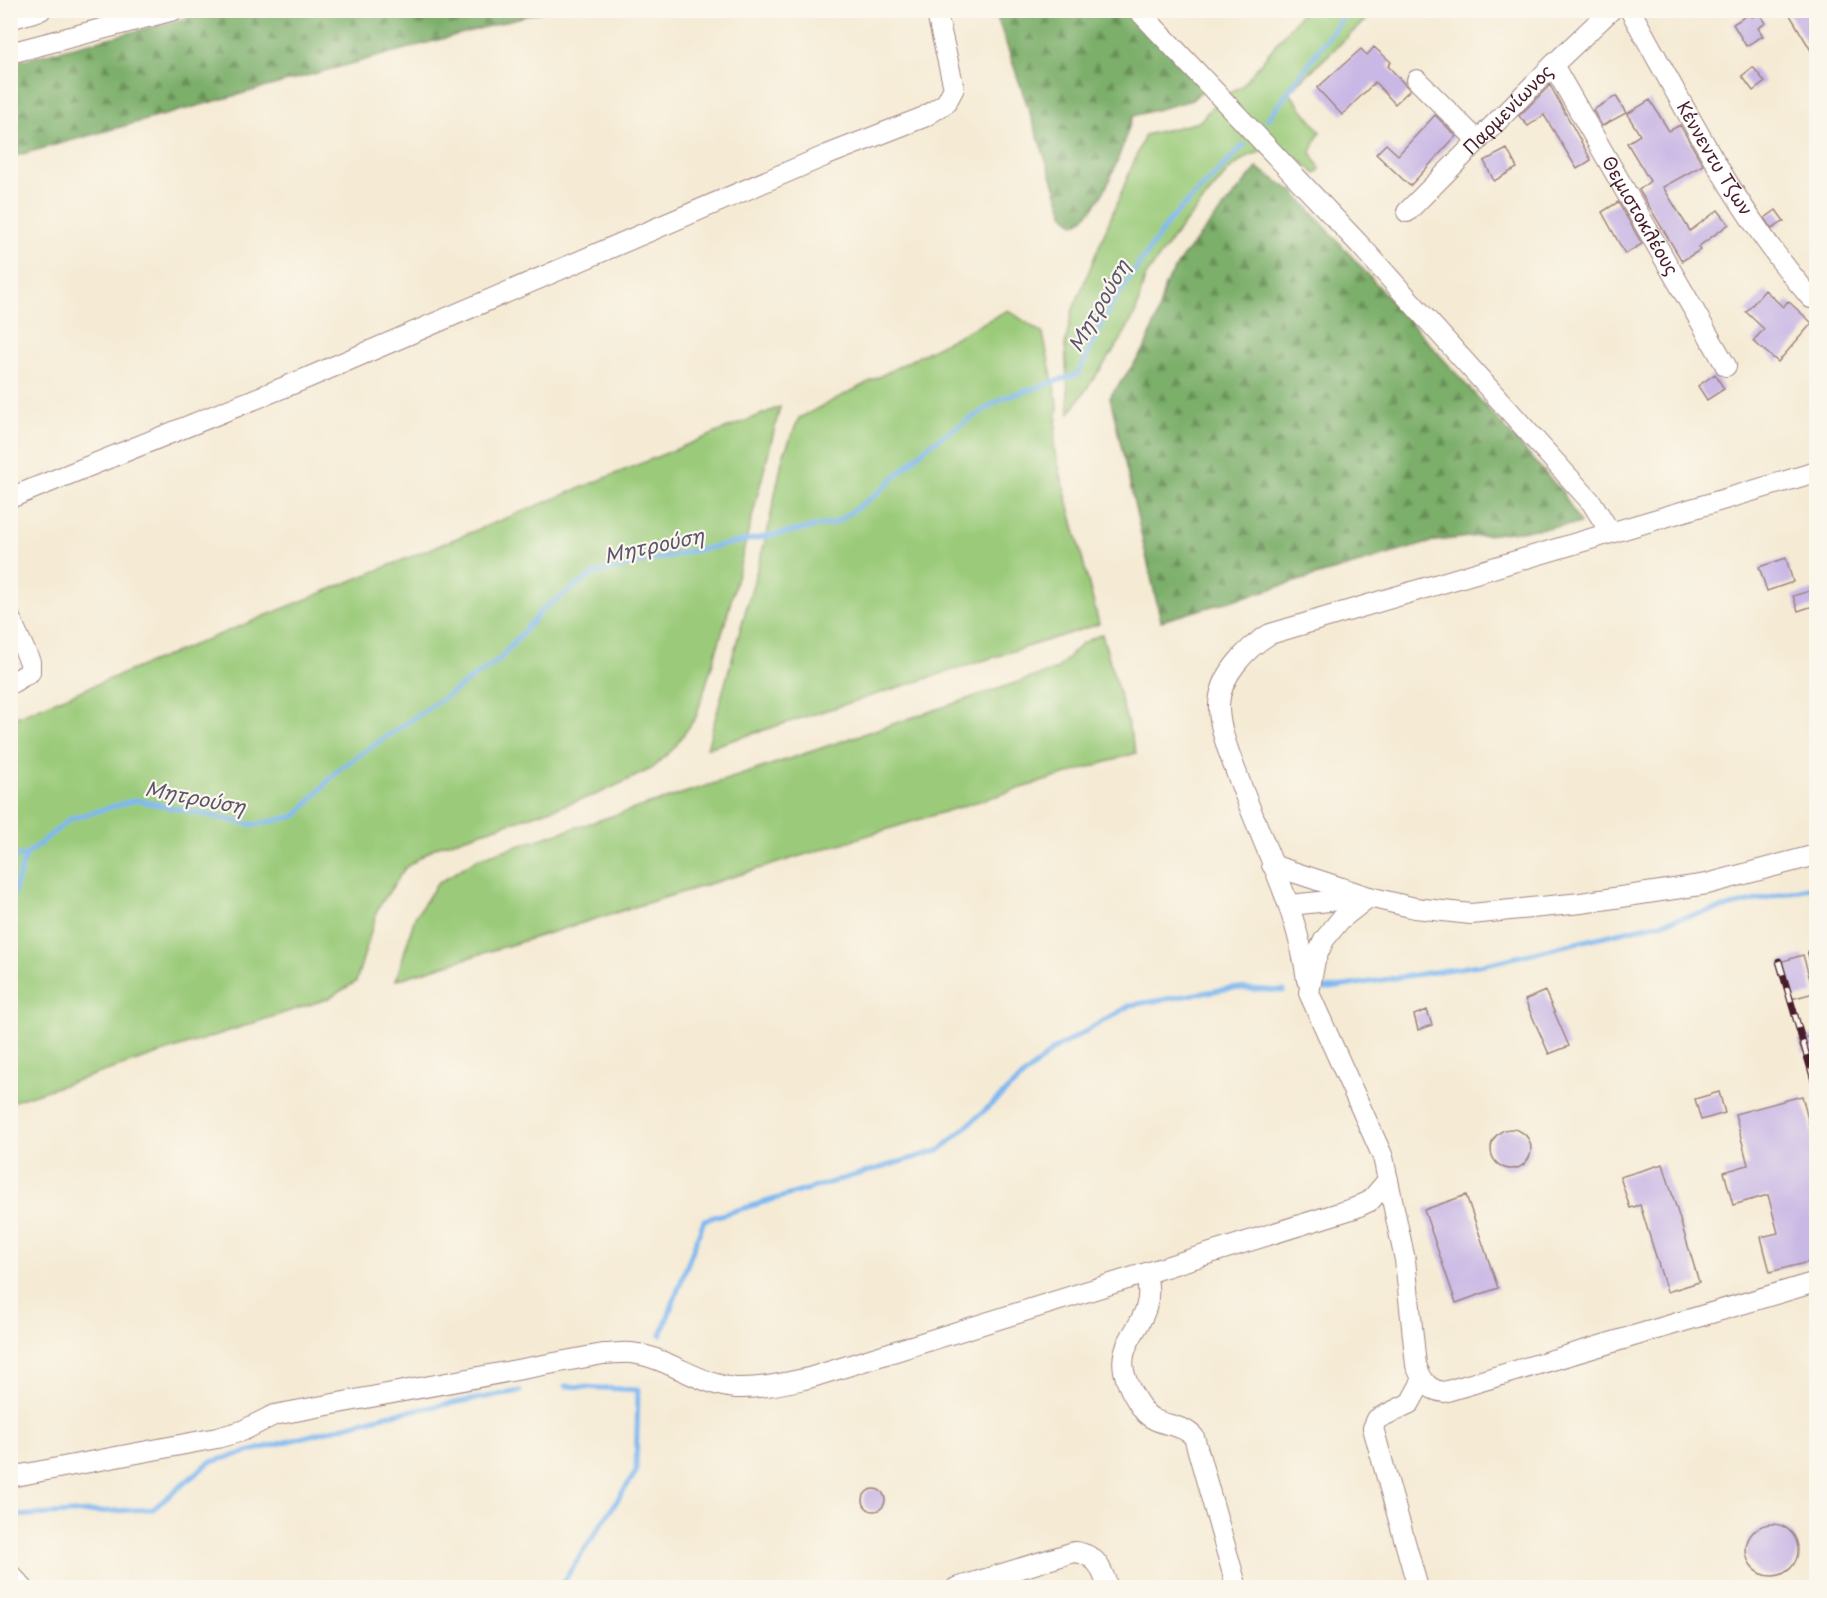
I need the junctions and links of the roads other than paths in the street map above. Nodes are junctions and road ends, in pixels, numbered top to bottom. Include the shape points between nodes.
1 (41, 10) edge
2 (174, 10) edge
3 (936, 10) edge
4 (1138, 10) edge
5 (1611, 10) edge
6 (1630, 10) edge
7 (10, 19) edge
8 (10, 53) edge
9 (1553, 65) junction
10 (1417, 80) dead end
11 (1478, 141) junction
12 (1407, 212) dead end
13 (1811, 298) dead end
14 (1726, 366) dead end
15 (1816, 472) edge
16 (10, 498) edge
17 (1610, 532) junction
18 (10, 618) edge
19 (10, 684) edge
20 (1816, 855) edge
21 (1272, 865) junction
22 (1369, 897) junction
23 (1289, 905) junction
24 (1309, 993) junction
25 (1388, 1180) junction
26 (1146, 1274) junction
27 (1816, 1282) edge
28 (1422, 1381) junction
29 (10, 1477) edge
30 (10, 1574) edge
31 (23, 1587) edge
32 (957, 1587) edge
33 (1107, 1587) edge
34 (1237, 1587) edge
35 (1418, 1587) edge

1 - 7 street
2 - 8 street
3 - 16 street via 954,88 946,103 924,117 307,378
4 - 17 street via 1360,245 1592,503
5 - 9 street, Παρμενίωνος
6 - 13 street, Κέννεντυ Τζων via 1735,196 1775,256
9 - 11 street, Παρμενίωνος
9 - 14 street, Θεμιστοκλέους
10 - 11 street
11 - 12 street, Παρμενίωνος
15 - 17 street
17 - 21 street via 1270,634 1256,642 1222,687 1218,707 1228,751
18 - 19 street via 30,662 30,672
20 - 22 street via 1707,884 1471,914 1415,908
21 - 22 street
21 - 23 street
22 - 23 street
22 - 24 street via 1324,940 1315,960
23 - 24 street via 1303,952
24 - 25 street via 1383,1156
25 - 26 street via 1370,1202 1355,1208
25 - 28 street via 1405,1260 1416,1365
26 - 29 street via 809,1378 768,1386 735,1388 631,1353 603,1354 274,1415 217,1438
26 - 34 street via 1149,1304 1122,1353 1122,1369 1144,1412 1154,1420 1187,1429 1194,1437
27 - 28 street via 1444,1392 1433,1391
28 - 35 street via 1410,1403 1377,1419 1373,1428
30 - 31 street
32 - 33 street via 1074,1552 1095,1558

